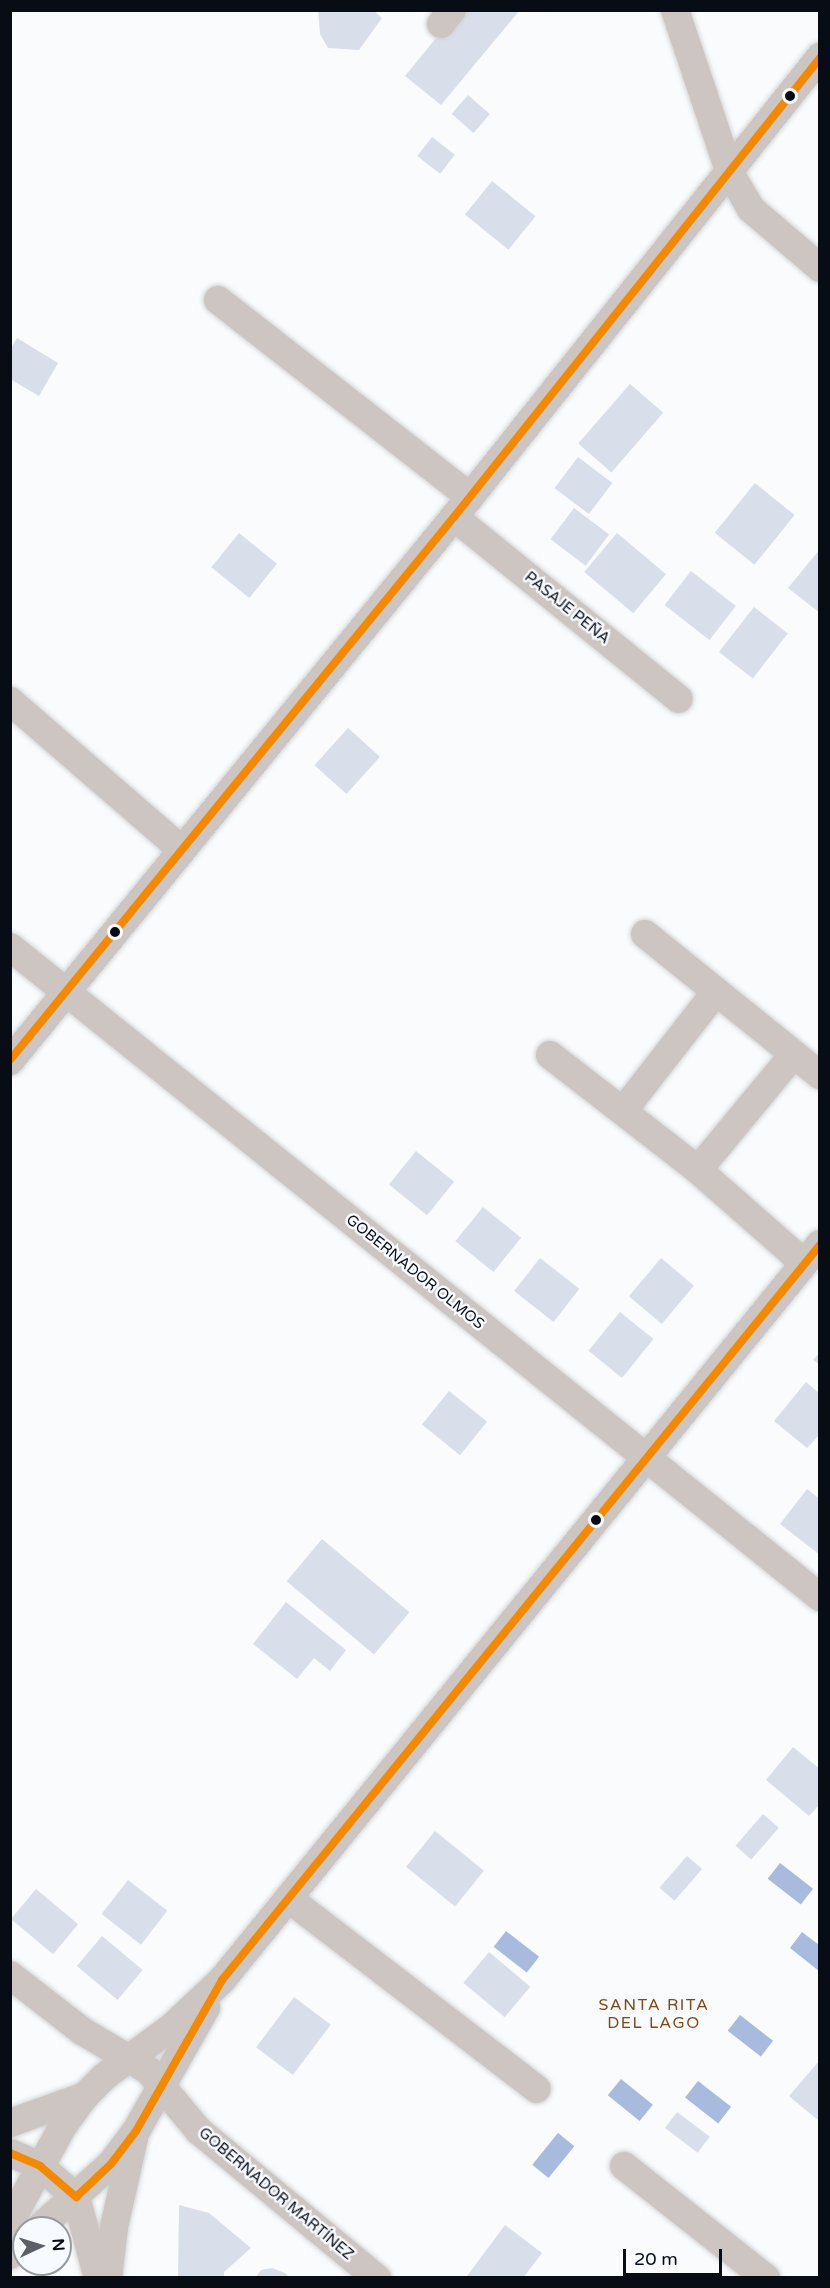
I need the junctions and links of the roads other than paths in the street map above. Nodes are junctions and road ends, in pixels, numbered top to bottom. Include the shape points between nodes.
1 (675, 10) edge
2 (819, 57) edge
3 (730, 173) junction
4 (819, 268) edge
5 (218, 300) dead end
6 (462, 507) junction
7 (679, 699) dead end
8 (10, 701) edge
9 (180, 849) junction
10 (645, 934) dead end
11 (10, 946) edge
12 (66, 990) junction
13 (715, 993) junction
14 (550, 1055) dead end
15 (794, 1055) junction
16 (10, 1060) edge
17 (819, 1075) edge
18 (623, 1111) junction
19 (698, 1170) junction
20 (812, 1253) edge
21 (644, 1457) junction
22 (819, 1597) edge
23 (290, 1899) junction
24 (10, 1975) edge
25 (222, 1980) junction
26 (133, 2059) junction
27 (161, 2082) junction
28 (537, 2089) dead end
29 (85, 2096) junction
30 (10, 2123) edge
31 (136, 2131) junction
32 (10, 2153) edge
33 (40, 2166) junction
34 (624, 2166) dead end
35 (76, 2197) junction
36 (53, 2216) edge
37 (10, 2222) edge
38 (98, 2277) edge
39 (108, 2277) edge
40 (377, 2277) edge
41 (766, 2277) edge

1 - 3 street
2 - 3 street
3 - 4 street via 752,208
3 - 6 street
5 - 6 street, PASAJE PEÑA
6 - 7 street, PASAJE PEÑA
6 - 9 street
8 - 9 street
9 - 12 street
10 - 13 street
11 - 12 street, GOBERNADOR OLMOS
12 - 16 street
12 - 21 street, GOBERNADOR OLMOS
13 - 15 street
13 - 18 street
14 - 18 street
15 - 17 street
15 - 19 street
18 - 19 street
19 - 20 street
20 - 21 street
21 - 22 street, GOBERNADOR OLMOS
21 - 23 street
23 - 25 street
23 - 28 street
24 - 26 street, GOBERNADOR MARTÍNEZ via 82,2031
25 - 26 street
25 - 27 street
26 - 27 street, GOBERNADOR MARTÍNEZ
26 - 29 street via 105,2076
27 - 31 street
27 - 40 street, GOBERNADOR MARTÍNEZ via 199,2131
29 - 30 street
29 - 33 street
31 - 35 street via 111,2164
31 - 39 street via 114,2227
32 - 33 street
33 - 35 street
33 - 37 street
34 - 41 street
35 - 36 street
35 - 38 street

